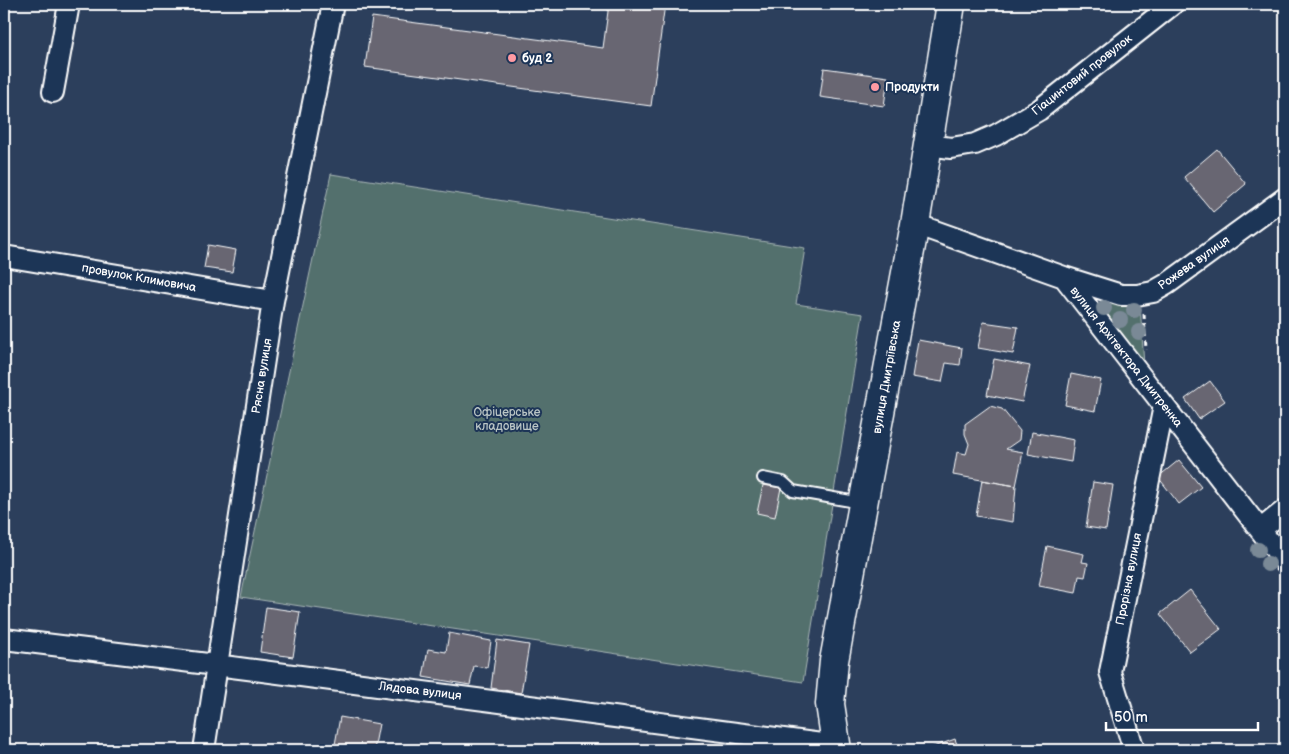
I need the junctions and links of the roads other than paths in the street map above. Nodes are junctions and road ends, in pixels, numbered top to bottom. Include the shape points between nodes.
1 (69, 4) edge
2 (333, 4) edge
3 (951, 4) edge
4 (1173, 4) edge
5 (53, 92) dead end
6 (928, 145) junction
7 (1285, 198) edge
8 (915, 224) junction
9 (4, 256) edge
10 (1064, 278) junction
11 (273, 301) junction
12 (1164, 406) junction
13 (763, 478) dead end
14 (864, 504) junction
15 (1285, 510) edge
16 (1260, 530) junction
17 (1285, 562) edge
18 (4, 639) edge
19 (216, 665) junction
20 (837, 748) edge
21 (204, 750) edge
22 (1134, 750) edge

1 - 5 street
2 - 11 street, Рясна вулиця
3 - 6 main road, вулиця Дмитріївська
4 - 6 street, Гіацинтовий провулок via 1039,110 996,135 974,144 951,148
6 - 8 main road, вулиця Дмитріївська
7 - 10 street, Рожева вулиця via 1153,292 1121,295
8 - 10 street, вулиця Архітектора Дмитренка
8 - 14 main road, вулиця Дмитріївська
9 - 11 street, провулок Климовича
10 - 12 street, вулиця Архітектора Дмитренка
11 - 19 street, Рясна вулиця
12 - 16 street, вулиця Архітектора Дмитренка
12 - 22 street, Прорізна вулиця via 1110,672
13 - 14 lane via 784,482 794,491
14 - 20 main road, вулиця Дмитріївська via 834,661 830,704
15 - 16 street
16 - 17 street, вулиця Архітектора Дмитренка
18 - 19 street, Лядова вулиця
19 - 20 street, Лядова вулиця
19 - 21 street, Рясна вулиця

